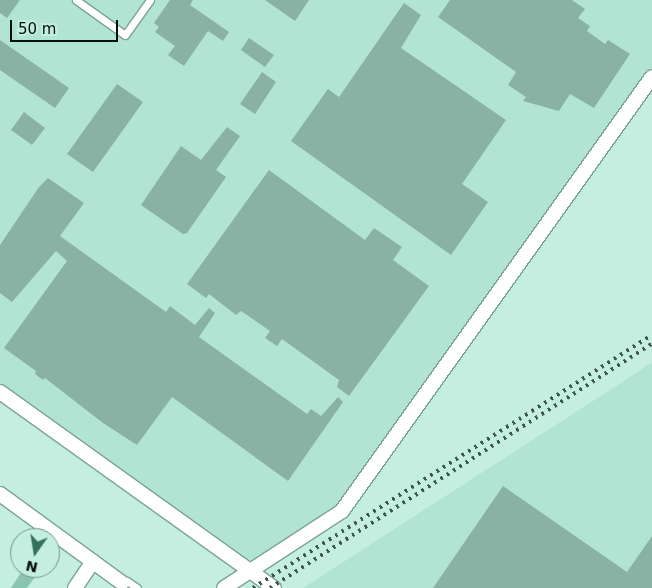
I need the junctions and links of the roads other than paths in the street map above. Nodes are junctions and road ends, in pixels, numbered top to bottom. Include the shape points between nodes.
1 (76, 0) edge
2 (150, 0) edge
3 (652, 77) edge
4 (2, 399) edge
5 (0, 494) edge
6 (94, 562) junction
7 (250, 572) junction
8 (122, 583) joint
9 (75, 588) edge
10 (137, 588) edge
11 (224, 588) edge
12 (274, 588) edge

1 - 2 lane via 125,35
3 - 7 street via 342,511
4 - 7 street
5 - 6 street
6 - 8 street
6 - 9 street
7 - 11 street
7 - 12 street
8 - 10 lane via 128,581

